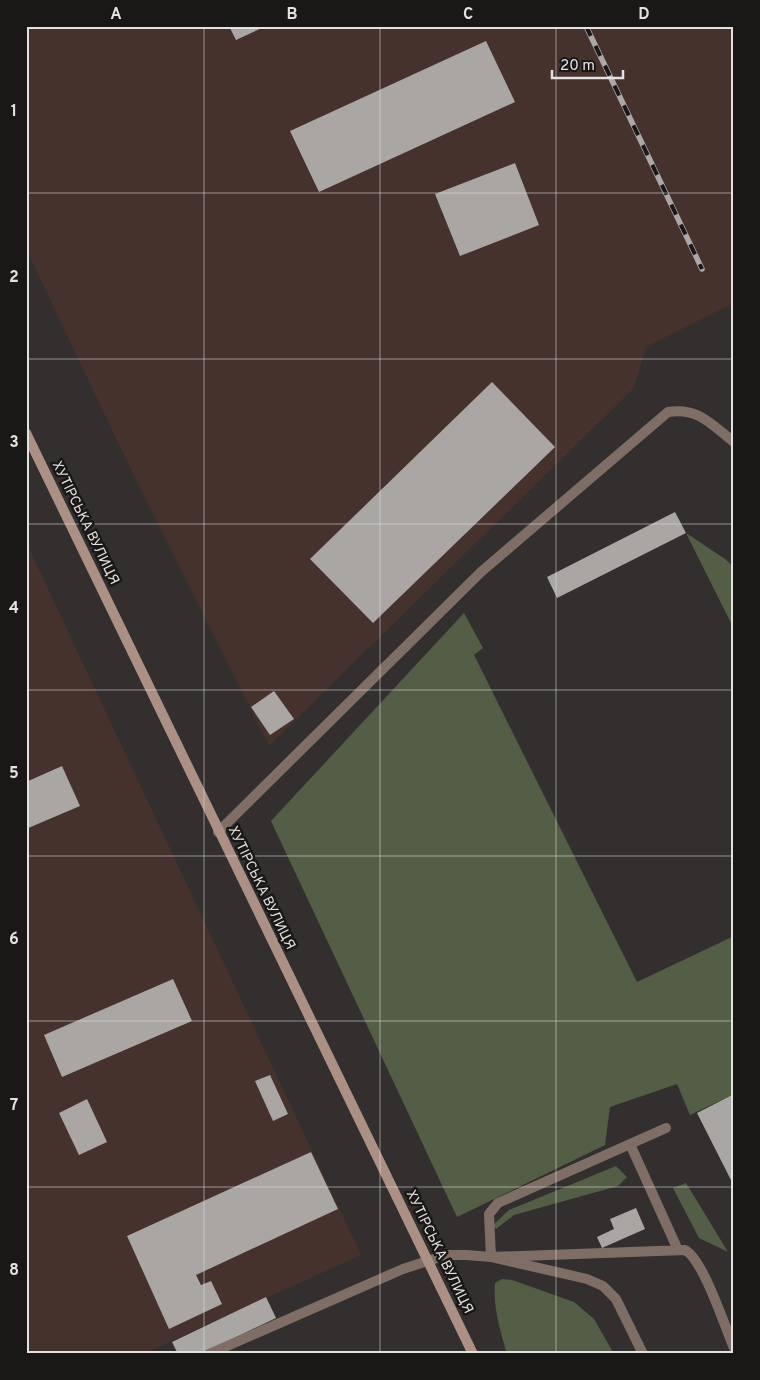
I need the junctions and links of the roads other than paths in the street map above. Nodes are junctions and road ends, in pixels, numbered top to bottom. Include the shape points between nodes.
1 (26, 433) edge
2 (734, 442) edge
3 (218, 832) junction
4 (666, 1128) dead end
5 (630, 1144) junction
6 (678, 1250) junction
7 (491, 1257) junction
8 (428, 1260) junction
9 (734, 1348) edge
10 (209, 1354) edge
11 (473, 1354) edge
12 (643, 1354) edge

1 - 3 main road, ХУТІРСЬКА ВУЛИЦЯ
2 - 3 lane via 697,413 668,412 480,572
3 - 8 main road, ХУТІРСЬКА ВУЛИЦЯ
4 - 5 lane
5 - 6 lane
5 - 7 lane via 498,1203 489,1214
6 - 7 lane
6 - 9 lane via 691,1253 696,1259
7 - 8 lane via 446,1255
7 - 12 lane via 588,1279 603,1286 616,1299
8 - 10 lane
8 - 11 main road, ХУТІРСЬКА ВУЛИЦЯ

